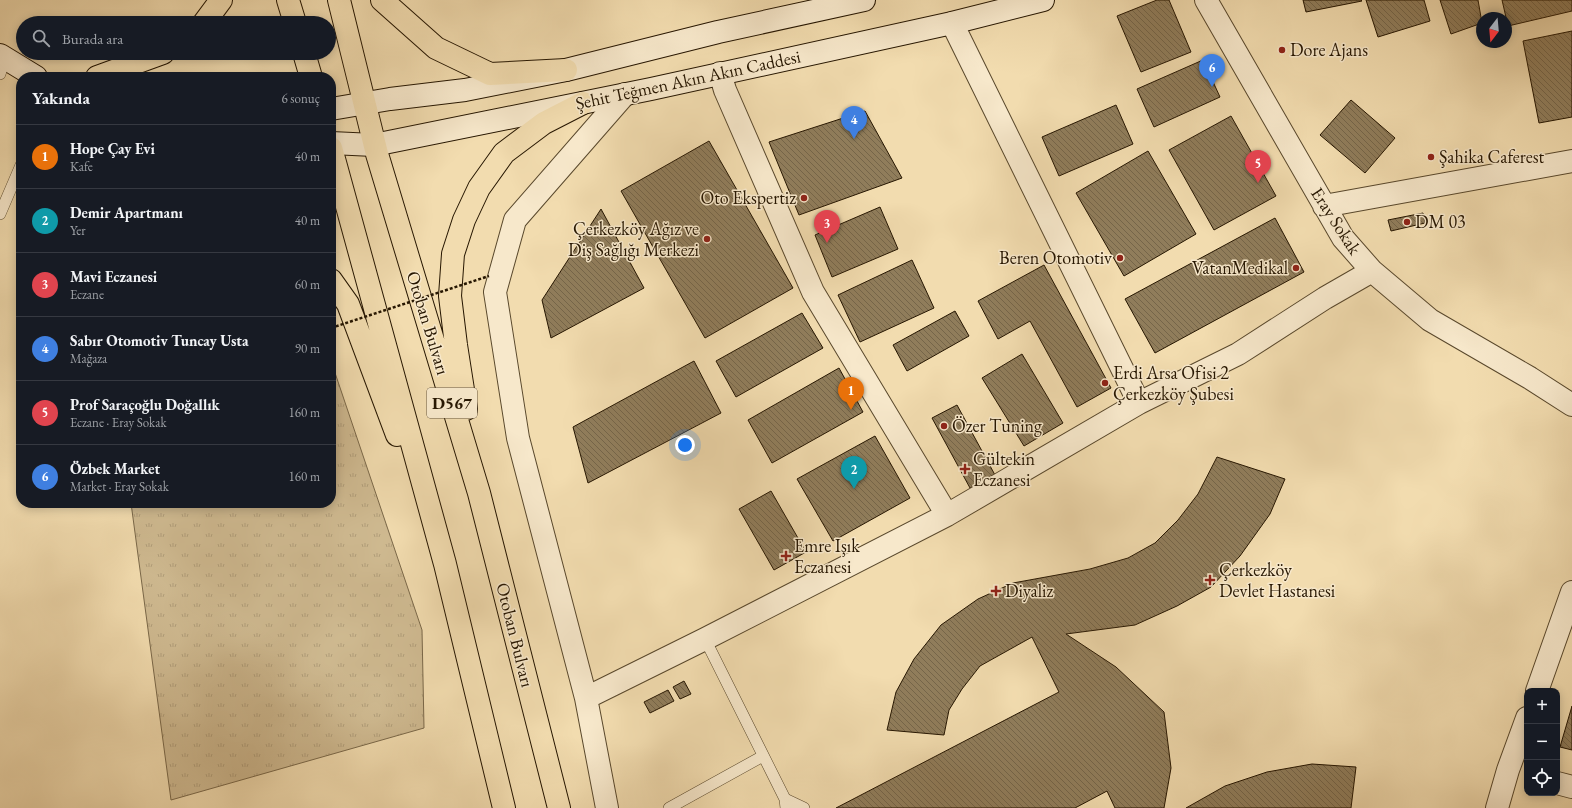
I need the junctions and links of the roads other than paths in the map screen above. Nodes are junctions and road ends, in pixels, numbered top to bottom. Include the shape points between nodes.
1 (221, 0) edge
2 (288, 0) edge
3 (339, 0) edge
4 (382, 0) edge
5 (864, 0) edge
6 (1043, 0) edge
7 (1206, 0) edge
8 (209, 16) edge
9 (293, 16) edge
10 (952, 23) junction
11 (144, 60) edge
12 (306, 60) edge
13 (2, 62) edge
14 (566, 70) junction
15 (25, 72) edge
16 (111, 72) edge
17 (310, 72) edge
18 (720, 73) junction
19 (625, 94) junction
20 (583, 103) junction
21 (365, 104) junction
22 (336, 108) edge
23 (336, 143) edge
24 (374, 145) junction
25 (1572, 161) edge
26 (336, 166) edge
27 (16, 177) edge
28 (1324, 206) junction
29 (0, 214) edge
30 (1372, 271) junction
31 (336, 287) edge
32 (1139, 403) junction
33 (1572, 405) edge
34 (479, 493) junction
35 (947, 515) junction
36 (445, 564) junction
37 (1572, 592) edge
38 (705, 639) junction
39 (1538, 688) edge
40 (586, 698) junction
41 (1526, 724) edge
42 (763, 756) junction
43 (1518, 773) edge
44 (1560, 785) edge
45 (1572, 787) edge
46 (786, 803) edge
47 (504, 808) edge
48 (559, 808) edge
49 (606, 808) edge
50 (669, 808) edge
51 (804, 808) edge
52 (1497, 808) edge

1 - 8 highway
2 - 9 highway
3 - 21 highway, Otoban Bulvarı / D567
4 - 14 highway via 436,48 490,74
5 - 14 street, Şehit Teğmen Akın Akın Caddesi via 718,32
6 - 10 street, Şehit Teğmen Akın Akın Caddesi
7 - 28 street, Eray Sokak
10 - 18 street, Şehit Teğmen Akın Akın Caddesi
10 - 32 street
11 - 16 highway
12 - 17 highway
13 - 15 street
14 - 21 street, Şehit Teğmen Akın Akın Caddesi via 465,90
18 - 19 street, Şehit Teğmen Akın Akın Caddesi
18 - 35 street via 724,90 813,292
19 - 20 street, Şehit Teğmen Akın Akın Caddesi
19 - 40 street via 515,220 495,292 518,438
20 - 24 street, Şehit Teğmen Akın Akın Caddesi
20 - 34 highway via 544,123 504,153 479,188 464,220 453,254 450,296
21 - 22 street, Şehit Teğmen Akın Akın Caddesi
21 - 24 highway, Otoban Bulvarı / D567
23 - 24 street, Şehit Teğmen Akın Akın Caddesi
24 - 34 highway, Otoban Bulvarı / D567
25 - 28 street
26 - 36 highway, D567
27 - 29 lane
28 - 30 street, Eray Sokak via 1343,238
30 - 32 street via 1238,354
30 - 33 street, Eray Sokak via 1430,320
31 - 36 highway via 348,304
32 - 35 street
34 - 48 highway, Otoban Bulvarı / D567
35 - 38 street
36 - 47 highway, D567
37 - 39 street
38 - 40 street
38 - 42 lane
40 - 49 street
41 - 43 street
42 - 46 lane
42 - 50 lane
43 - 52 street
44 - 45 street
46 - 51 lane

